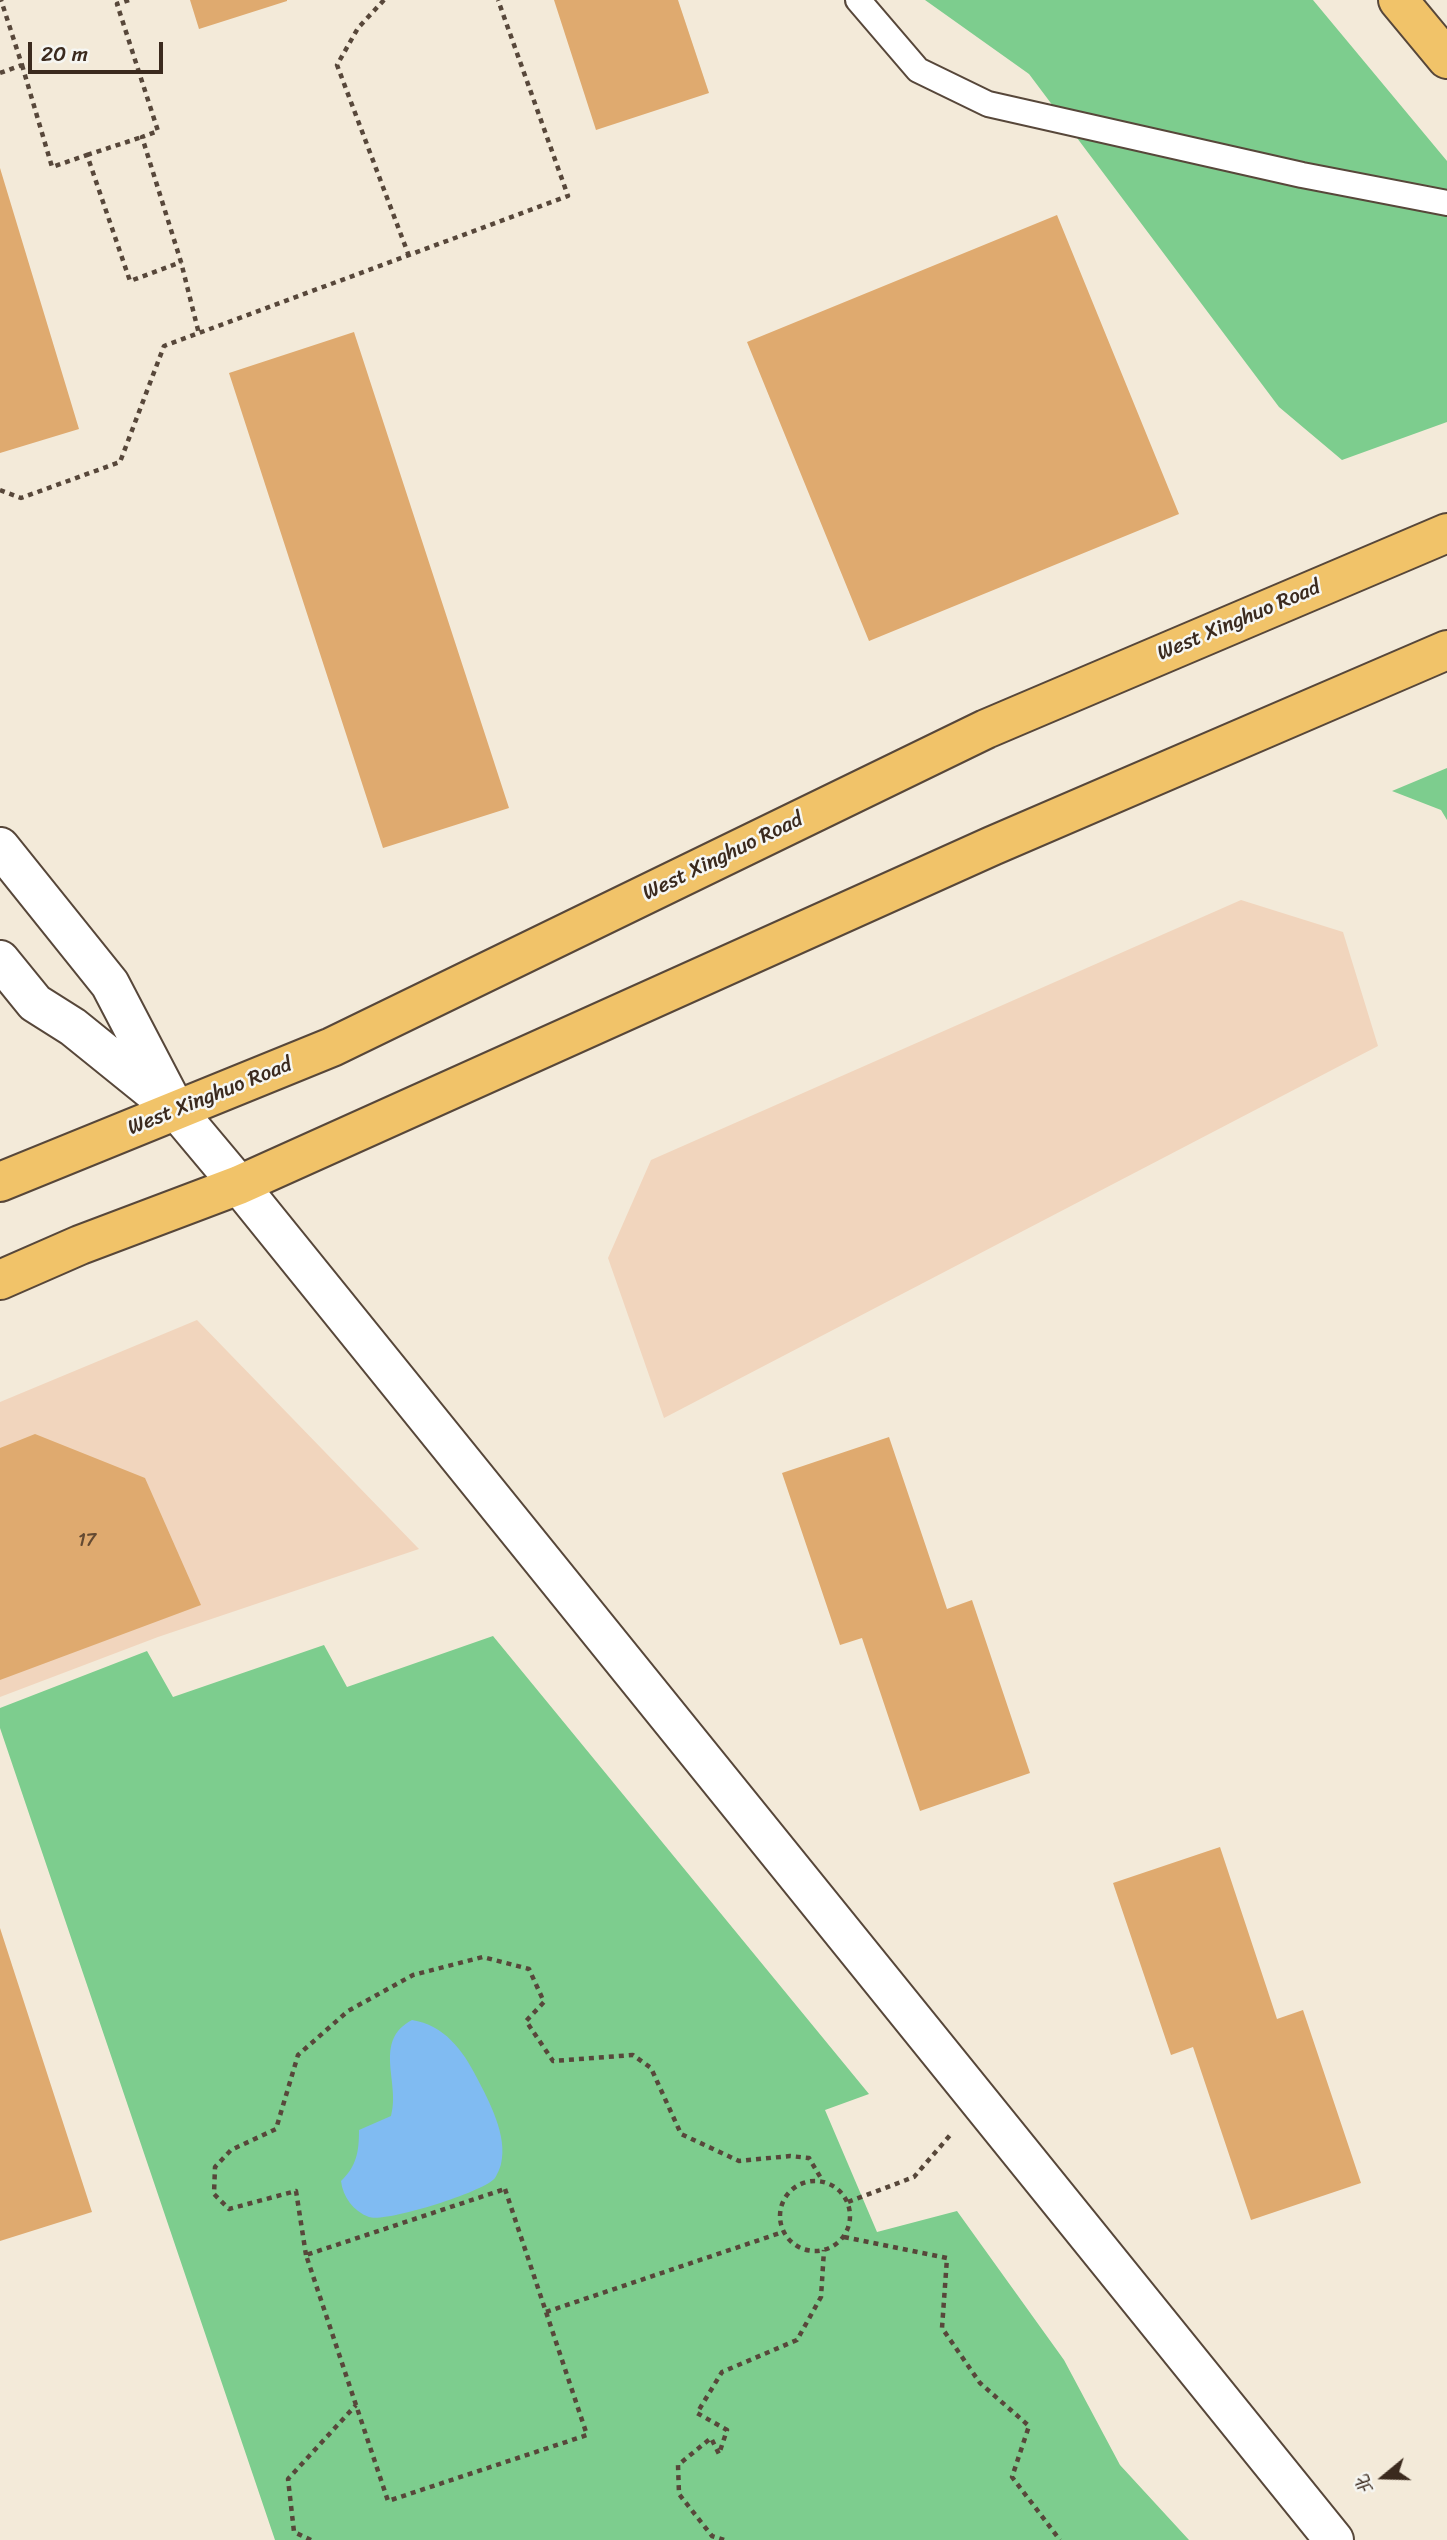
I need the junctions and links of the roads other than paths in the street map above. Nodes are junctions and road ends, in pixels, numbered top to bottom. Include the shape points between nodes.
1 (858, 0) edge
2 (1398, 0) edge
3 (1447, 59) edge
4 (1447, 203) edge
5 (1447, 533) edge
6 (1447, 650) edge
7 (0, 847) edge
8 (0, 960) edge
9 (177, 1111) junction
10 (0, 1182) edge
11 (239, 1185) junction
12 (0, 1280) edge
13 (1334, 2540) edge

1 - 4 lane via 918,70 988,104
2 - 3 main road
5 - 9 main road, West Xinghuo Road via 986,729 332,1047
6 - 11 main road via 992,846
7 - 9 street via 110,984
8 - 9 street via 35,1003
9 - 10 main road, West Xinghuo Road
9 - 11 street
11 - 12 main road
11 - 13 street

